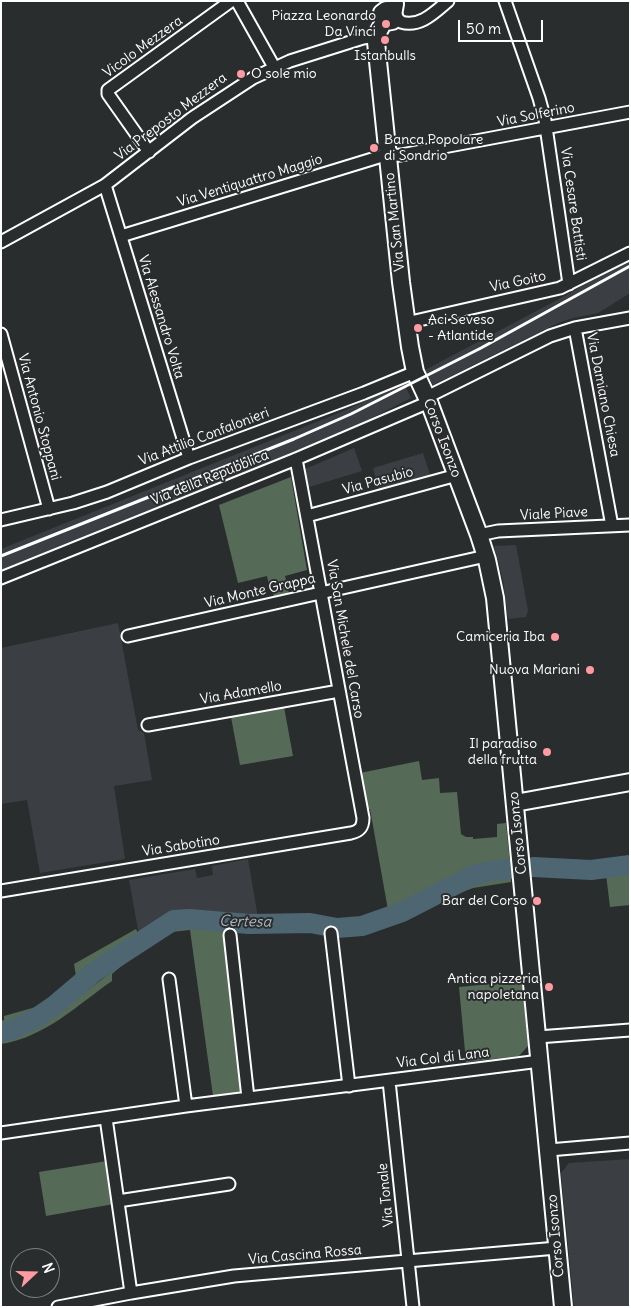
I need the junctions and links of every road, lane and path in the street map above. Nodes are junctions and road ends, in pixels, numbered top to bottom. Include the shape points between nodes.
1 (231, 1) edge
2 (237, 1) edge
3 (448, 1) edge
4 (505, 1) edge
5 (384, 21) edge
6 (274, 67) junction
7 (630, 112) edge
8 (546, 128) junction
9 (149, 152) junction
10 (388, 156) junction
11 (105, 185) junction
12 (120, 236) junction
13 (1, 242) edge
14 (630, 253) edge
15 (569, 284) junction
16 (630, 318) edge
17 (406, 323) junction
18 (575, 328) junction
19 (1, 334) edge
20 (415, 372) junction
21 (428, 399) junction
22 (189, 458) junction
23 (296, 460) junction
24 (457, 475) junction
25 (49, 509) junction
26 (307, 516) junction
27 (1, 520) edge
28 (630, 525) edge
29 (612, 526) junction
30 (479, 534) junction
31 (486, 556) junction
32 (1, 578) edge
33 (321, 592) junction
34 (128, 636) dead end
35 (339, 691) junction
36 (148, 725) dead end
37 (630, 782) edge
38 (515, 803) junction
39 (362, 824) joint
40 (1, 891) edge
41 (331, 933) dead end
42 (230, 936) dead end
43 (169, 979) dead end
44 (630, 1030) edge
45 (538, 1037) junction
46 (540, 1061) junction
47 (389, 1080) junction
48 (349, 1086) junction
49 (248, 1098) junction
50 (186, 1106) junction
51 (106, 1118) junction
52 (1, 1133) edge
53 (630, 1144) edge
54 (549, 1150) junction
55 (229, 1184) dead end
56 (118, 1201) junction
57 (558, 1248) junction
58 (409, 1261) junction
59 (131, 1293) junction
60 (58, 1307) edge
61 (413, 1307) edge
62 (563, 1307) edge

1 - 9 street, Vicolo Mezzera via 108,90
2 - 6 street
3 - 5 street via 420,22
4 - 8 street, Via Cesare Battisti via 539,98
5 - 6 street, Via Preposto Mezzera
5 - 10 street, Via San Martino
6 - 9 street, Via Preposto Mezzera via 237,87
7 - 8 street, Via Solferino
8 - 10 street, Via Solferino
8 - 15 street, Via Cesare Battisti
9 - 11 street, Via Preposto Mezzera
10 - 12 street, Via Ventiquattro Maggio
10 - 17 street, Via San Martino
11 - 12 street, Via Alessandro Volta
11 - 13 street, Via Preposto Mezzera
12 - 22 street, Via Alessandro Volta
14 - 15 street, Via Goito
15 - 17 street, Via Goito
16 - 18 street, Via della Repubblica
17 - 20 street, Via San Martino
18 - 21 street, Via della Repubblica via 550,336
18 - 29 street, Via Damiano Chiesa
19 - 25 street, Via Antonio Stoppani
20 - 21 street, Corso Isonzo
20 - 22 street, Via Attilio Confalonieri
21 - 23 street, Via della Repubblica
21 - 24 street, Corso Isonzo
22 - 25 street, Via Attilio Confalonieri via 107,492
23 - 26 street, Via San Michele del Carso
23 - 32 street, Via della Repubblica
24 - 26 street, Via Pasubio
24 - 30 street, Corso Isonzo
25 - 27 street, Via Attilio Confalonieri
26 - 33 street, Via San Michele del Carso
28 - 29 street, Viale Piave
29 - 30 street, Viale Piave
30 - 31 street, Corso Isonzo
31 - 33 street, Via Monte Grappa
31 - 38 street, Corso Isonzo via 495,598
33 - 34 street, Via Monte Grappa
33 - 35 street, Via San Michele del Carso
35 - 36 street, Via Adamello
35 - 39 street, Via San Michele del Carso
37 - 38 street
38 - 45 street, Corso Isonzo
39 - 40 street, Via Sabotino via 360,829 351,833
41 - 48 street
42 - 49 street
43 - 50 street
44 - 45 street
45 - 46 street, Corso Isonzo
46 - 47 street, Via Col di Lana
46 - 54 street, Corso Isonzo
47 - 48 street, Via Col di Lana
47 - 58 street, Via Tonale
48 - 49 street, Via Col di Lana
49 - 50 street, Via Col di Lana
50 - 51 street, Via Col di Lana
51 - 52 street, Via Col di Lana
51 - 56 street
53 - 54 street
54 - 57 street, Corso Isonzo
55 - 56 street
56 - 59 street
57 - 58 street, Via Cascina Rossa
57 - 62 street, Corso Isonzo
58 - 59 street, Via Cascina Rossa via 234,1276
58 - 61 street, Via Tonale
59 - 60 street, Via Cascina Rossa

